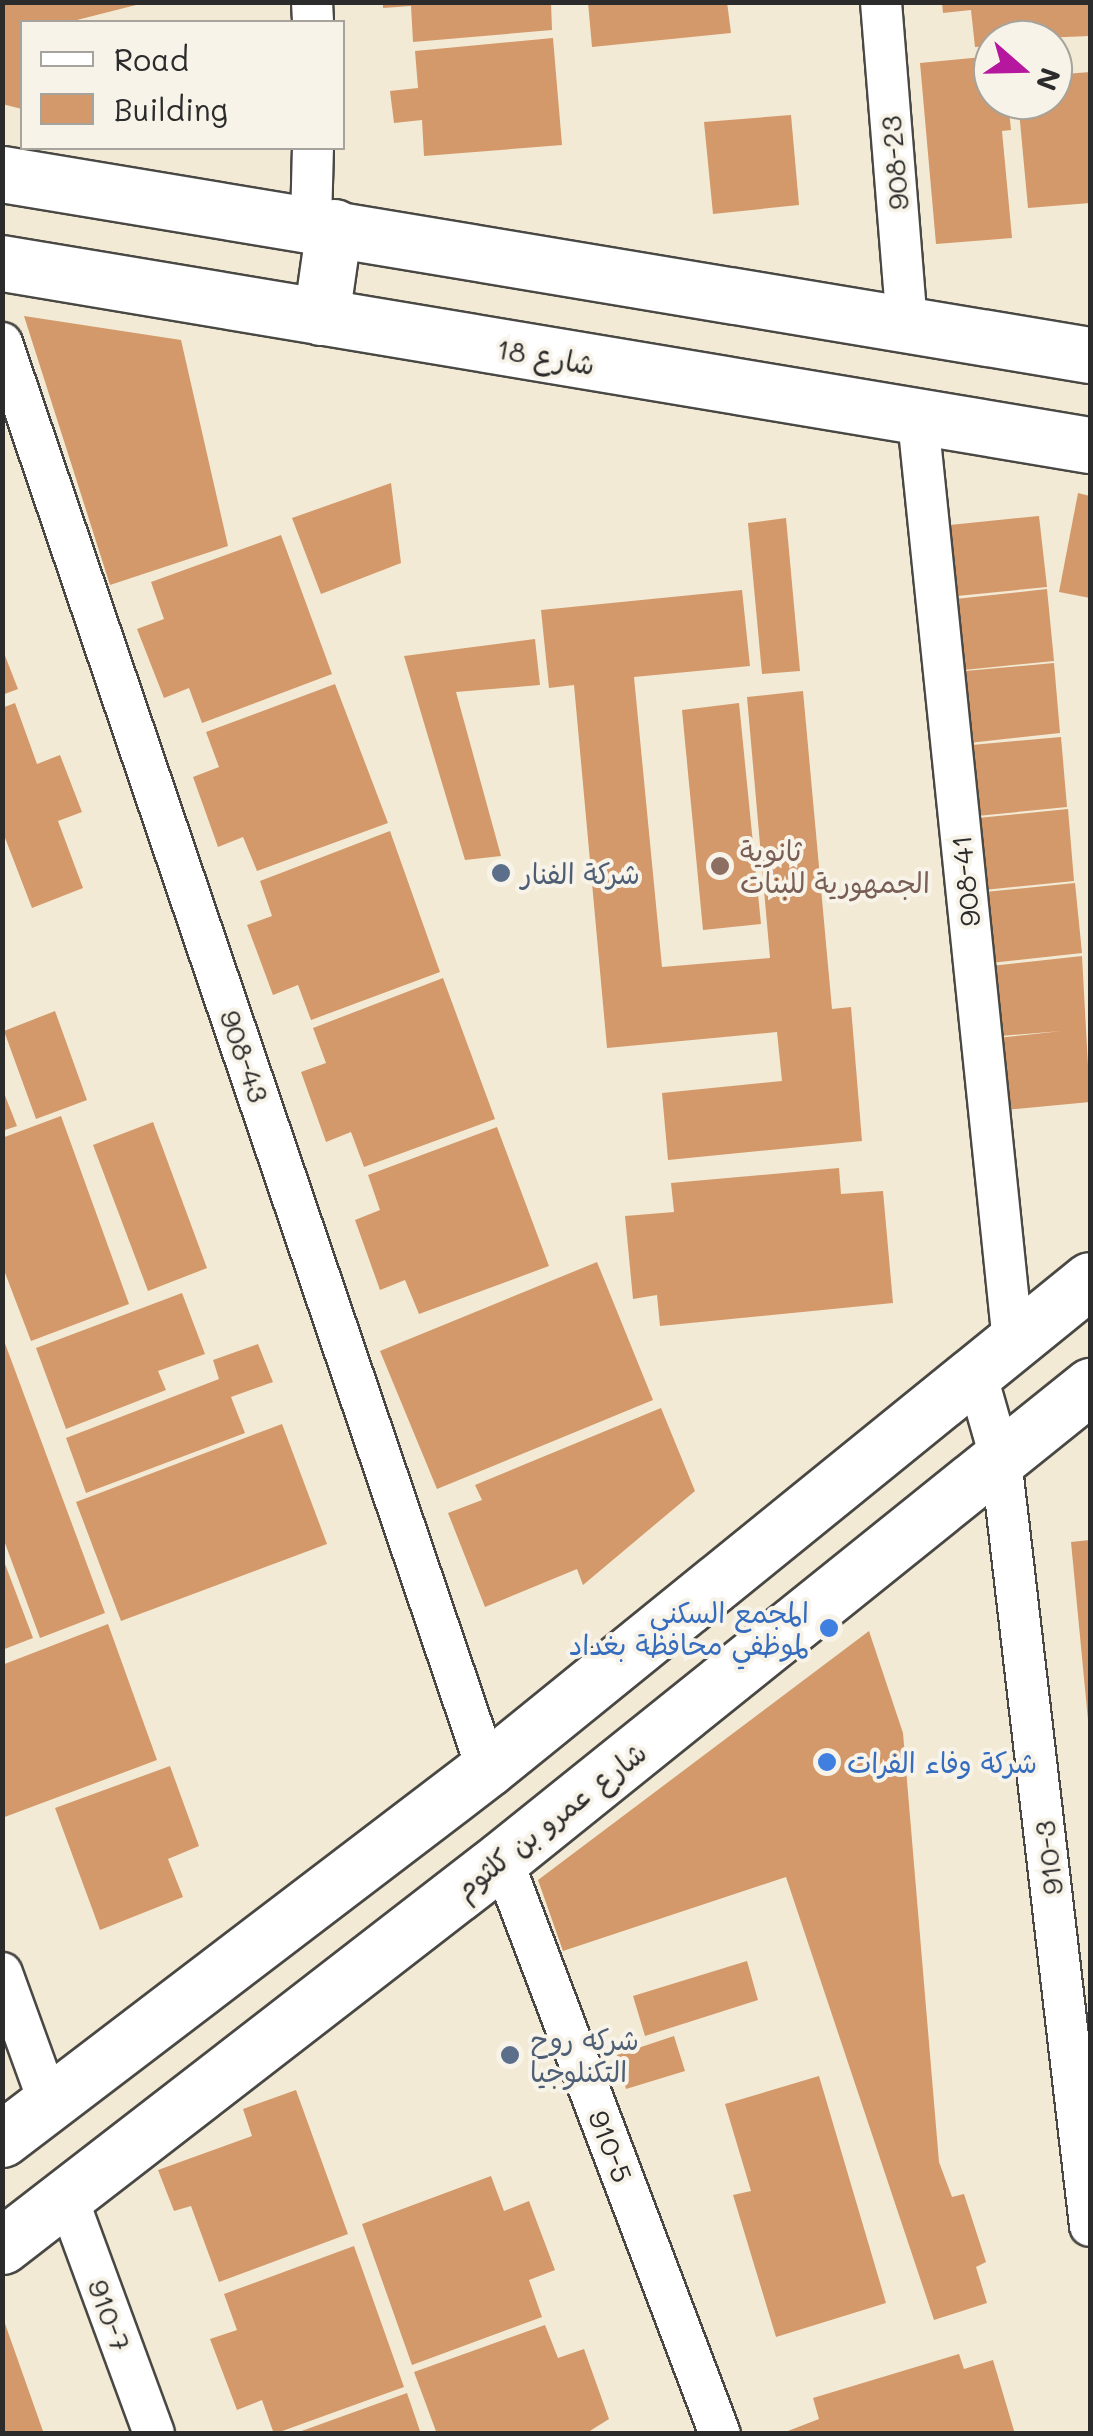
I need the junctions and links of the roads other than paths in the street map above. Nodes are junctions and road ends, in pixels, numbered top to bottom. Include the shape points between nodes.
1 (881, 2) edge
2 (313, 150) edge
3 (2, 174) edge
4 (322, 225) junction
5 (2, 264) edge
6 (321, 317) junction
7 (907, 322) junction
8 (2, 343) edge
9 (1090, 355) edge
10 (918, 420) junction
11 (1090, 444) edge
12 (1090, 1280) edge
13 (994, 1358) junction
14 (1090, 1386) edge
15 (1001, 1460) junction
16 (487, 1769) junction
17 (502, 1859) junction
18 (2, 1973) edge
19 (50, 2102) junction
20 (2, 2138) edge
21 (67, 2197) junction
22 (1090, 2226) edge
23 (2, 2246) edge
24 (154, 2434) edge
25 (720, 2434) edge

1 - 7 street, 908-23
2 - 4 street
3 - 4 street
4 - 6 street
4 - 7 street
5 - 6 street, شارع 18
6 - 10 street, شارع 18
7 - 9 street
8 - 16 street, 908-43
10 - 11 street, شارع 18
10 - 13 street, 908-41
12 - 13 street
13 - 15 street, 910-3
13 - 16 street
14 - 15 street, شارع عمرو بن كلثوم
15 - 17 street, شارع عمرو بن كلثوم
15 - 22 street, 910-3
16 - 19 street
17 - 21 street, شارع عمرو بن كلثوم
17 - 25 street, 910-5
18 - 19 street
19 - 20 street
21 - 23 street, شارع عمرو بن كلثوم
21 - 24 street, 910-7

